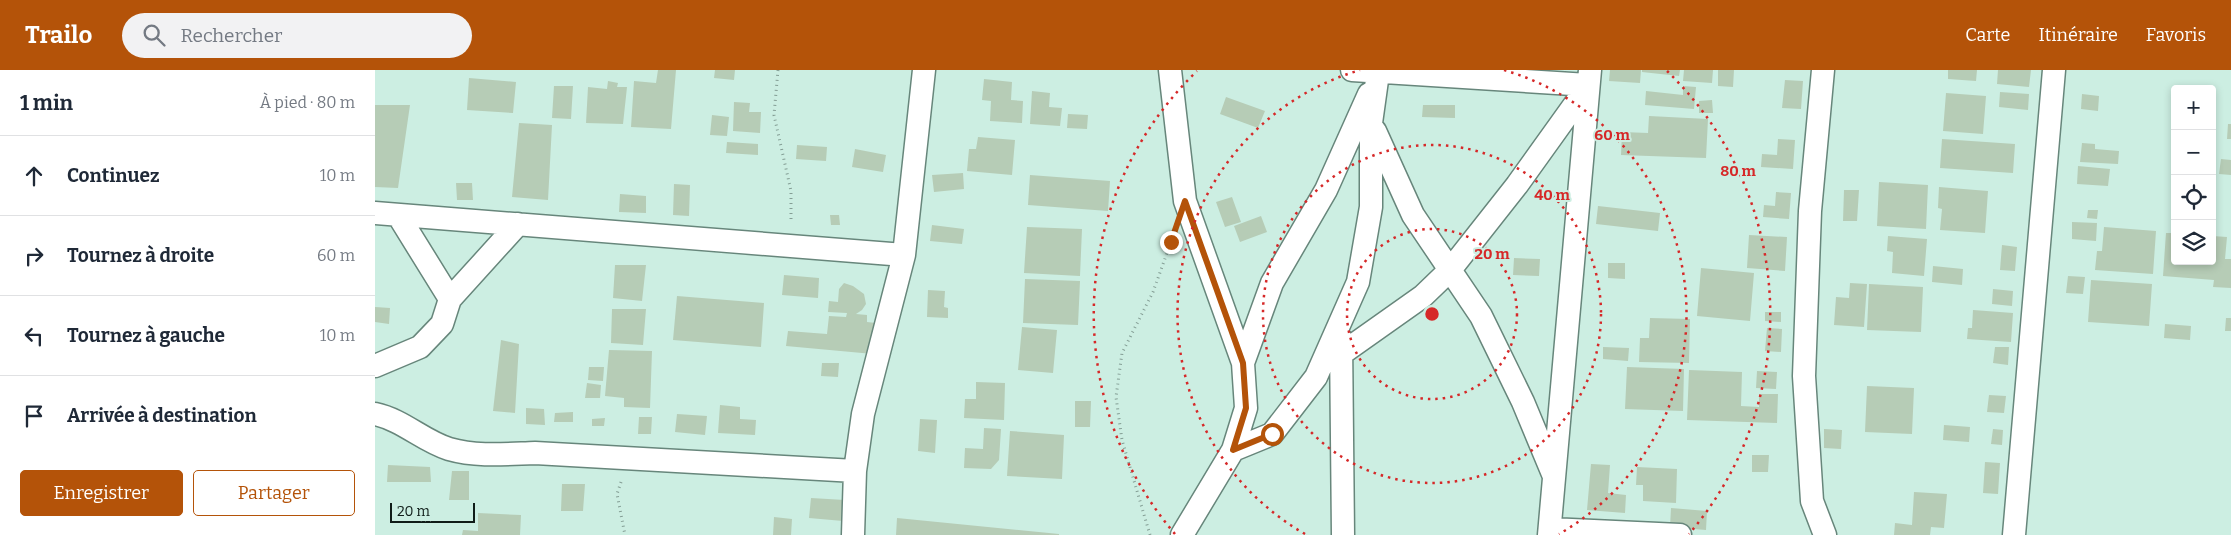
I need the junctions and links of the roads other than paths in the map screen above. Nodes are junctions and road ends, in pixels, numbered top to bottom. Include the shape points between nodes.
1 (924, 70) edge
2 (1170, 70) edge
3 (1352, 70) edge
4 (1823, 70) edge
5 (2054, 70) edge
6 (1378, 71) edge
7 (1589, 77) edge
8 (1371, 123) junction
9 (375, 213) edge
10 (398, 215) junction
11 (519, 224) junction
12 (904, 255) junction
13 (1450, 270) junction
14 (450, 299) junction
15 (1341, 320) junction
16 (1341, 354) junction
17 (1243, 363) junction
18 (375, 366) edge
19 (375, 414) edge
20 (1233, 450) junction
21 (855, 470) junction
22 (1554, 477) junction
23 (1549, 532) edge
24 (853, 535) edge
25 (1182, 535) edge
26 (1343, 535) edge
27 (1680, 535) edge
28 (1825, 535) edge
29 (2014, 535) edge

1 - 12 street
2 - 17 street via 1185,201
3 - 6 street
4 - 28 street via 1810,211 1804,376 1812,500
5 - 29 street
6 - 7 street
6 - 8 street
6 - 17 street via 1326,190 1271,283
7 - 13 street via 1517,185
7 - 22 street
8 - 13 street via 1413,216
8 - 15 street via 1371,207 1358,282
9 - 10 street
10 - 11 street
10 - 14 street
11 - 12 street
11 - 14 street
12 - 21 street via 863,414
13 - 16 street via 1423,296
13 - 22 street via 1481,316 1523,402
14 - 18 street via 442,324 420,346
15 - 16 street
15 - 20 street via 1316,377 1272,434
16 - 26 street
17 - 20 street via 1246,408
19 - 21 street via 390,417 448,448 483,455 535,453
20 - 25 street
21 - 24 street
22 - 23 street
23 - 27 street

